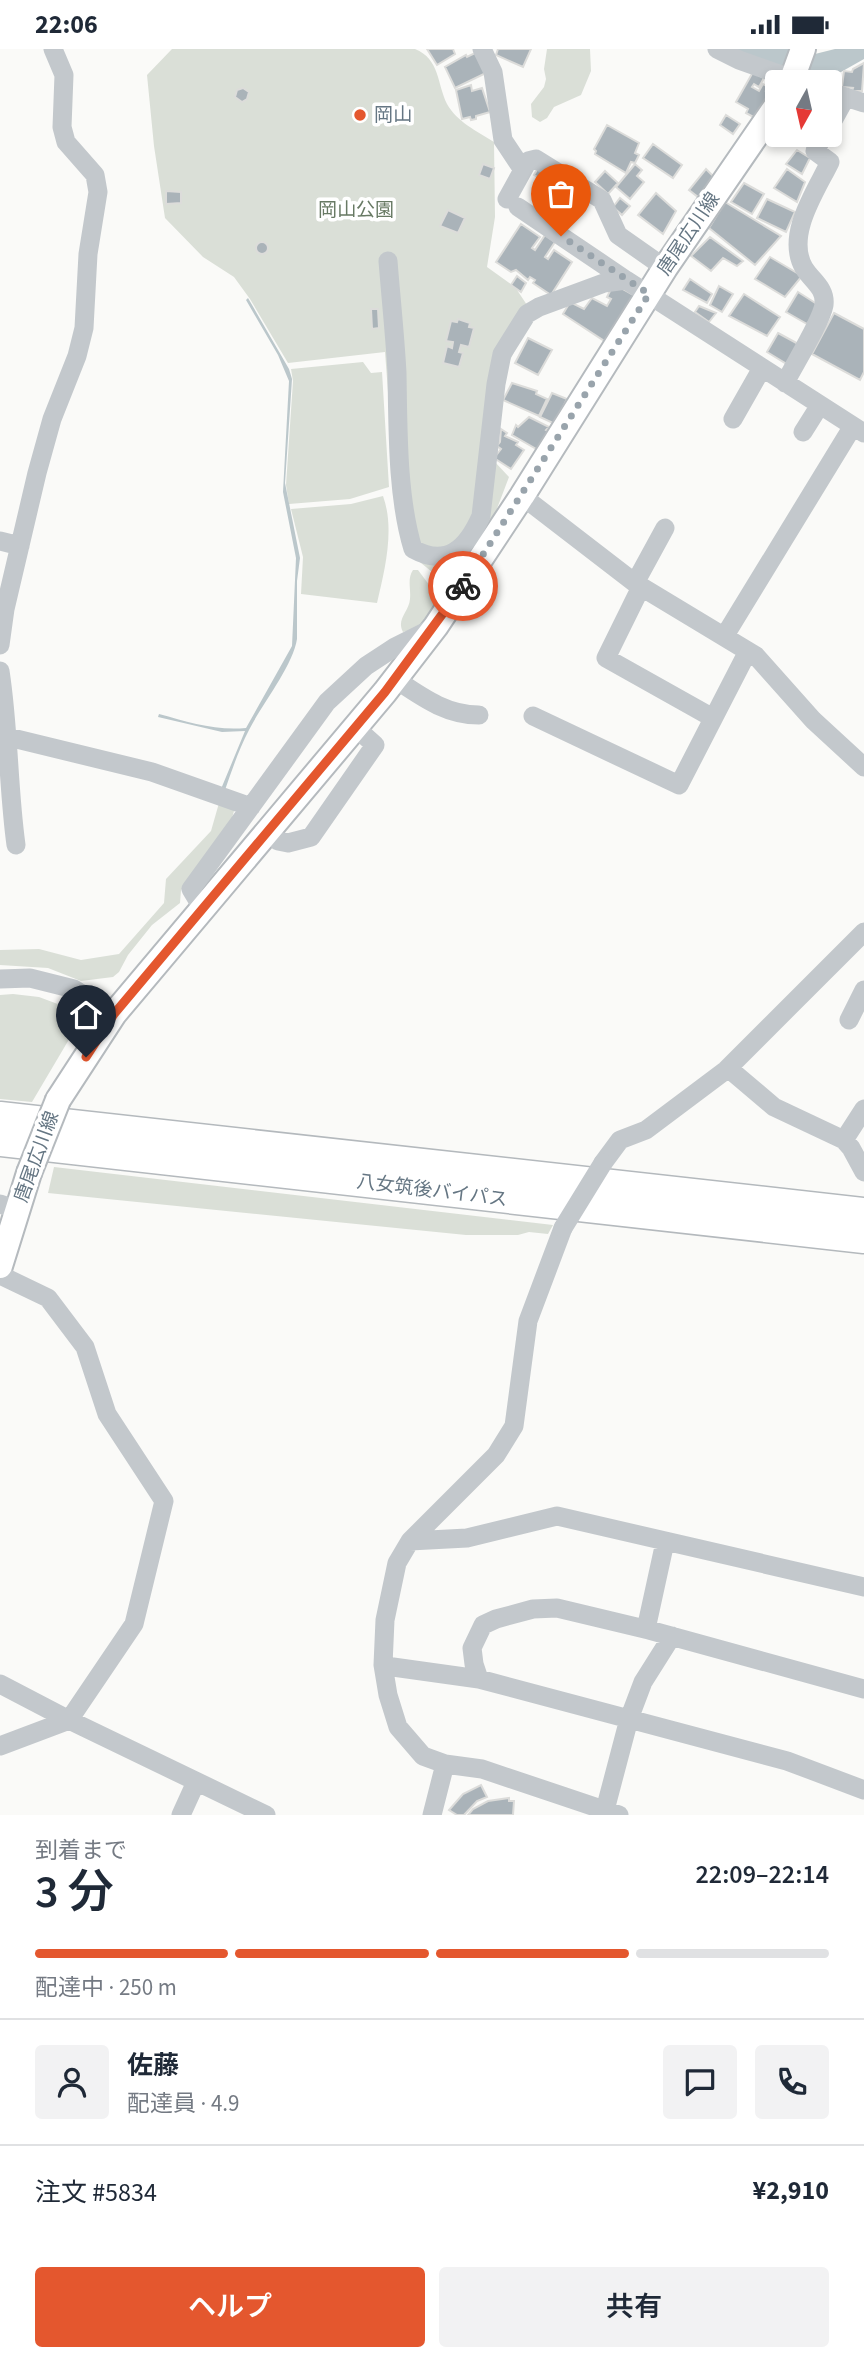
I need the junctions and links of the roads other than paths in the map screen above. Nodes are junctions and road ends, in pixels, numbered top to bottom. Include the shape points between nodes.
1 (53, 49) edge
2 (717, 49) edge
3 (803, 49) edge
4 (486, 51) edge
5 (769, 70) edge
6 (797, 70) edge
7 (765, 122) edge
8 (816, 147) edge
9 (523, 170) junction
10 (388, 261) dead end
11 (665, 268) junction
12 (626, 280) junction
13 (649, 294) junction
14 (762, 367) junction
15 (785, 383) junction
16 (820, 405) junction
17 (733, 419) dead end
18 (858, 429) edge
19 (803, 432) dead end
20 (522, 496) junction
21 (665, 528) dead end
22 (0, 541) edge
23 (20, 546) junction
24 (638, 585) junction
25 (436, 626) junction
26 (724, 637) junction
27 (0, 645) edge
28 (748, 651) junction
29 (0, 671) edge
30 (395, 679) junction
31 (479, 715) dead end
32 (533, 716) dead end
33 (713, 718) junction
34 (355, 727) junction
35 (3, 736) edge
36 (864, 767) edge
37 (251, 807) junction
38 (278, 841) dead end
39 (16, 845) dead end
40 (203, 909) junction
41 (864, 932) edge
42 (0, 979) edge
43 (864, 990) edge
44 (114, 1014) junction
45 (849, 1020) dead end
46 (728, 1068) junction
47 (864, 1109) edge
48 (0, 1117) edge
49 (844, 1140) junction
50 (0, 1141) edge
51 (864, 1173) edge
52 (9, 1207) edge
53 (864, 1213) edge
54 (864, 1238) edge
55 (0, 1266) edge
56 (0, 1275) edge
57 (410, 1541) junction
58 (666, 1542) junction
59 (864, 1587) edge
60 (646, 1629) junction
61 (672, 1636) junction
62 (393, 1667) dead end
63 (479, 1679) junction
64 (0, 1684) edge
65 (864, 1689) edge
66 (629, 1719) junction
67 (69, 1720) junction
68 (0, 1746) edge
69 (445, 1764) junction
70 (196, 1782) junction
71 (864, 1790) edge
72 (612, 1813) edge
73 (181, 1815) edge
74 (265, 1815) edge
75 (432, 1815) edge

1 - 23 street via 64,75 62,127 66,142 95,175 98,192 88,254 84,328 52,419
2 - 5 street
3 - 6 main road
4 - 9 street via 503,140
7 - 11 main road, 唐尾広川線
8 - 15 street via 814,151 830,162 803,219 798,242 804,268 832,308
9 - 11 street via 528,161 536,159 602,200 618,235
9 - 12 street via 513,203
10 - 12 street via 407,530 413,549 425,556 451,554 463,546 481,516 502,354 527,314 604,283
11 - 13 main road, 唐尾広川線
12 - 13 street
13 - 14 street
13 - 20 main road, 唐尾広川線
14 - 15 street
14 - 17 street
15 - 16 street
16 - 18 street
16 - 19 street
18 - 26 street
20 - 24 street
20 - 25 main road, 唐尾広川線
21 - 24 street
22 - 23 street
23 - 27 street
24 - 26 street
24 - 33 street via 606,658
25 - 30 main road, 唐尾広川線
25 - 37 street via 366,666 327,702
26 - 28 street
28 - 33 street
28 - 36 street
29 - 35 street via 5,703
30 - 31 street via 444,709
30 - 34 main road, 唐尾広川線
32 - 33 street via 678,785
34 - 38 street via 374,745 338,800 311,837
34 - 40 main road, 唐尾広川線
35 - 37 street via 152,772
35 - 39 street
37 - 40 street via 191,889
40 - 44 main road, 唐尾広川線
41 - 46 street
42 - 44 street via 30,978 74,989
43 - 45 street
44 - 52 main road, 唐尾広川線, bridge via 58,1100 29,1173
46 - 49 street via 774,1107
46 - 57 street, bridge via 646,1130 621,1140 603,1163 563,1228 528,1321 514,1426 496,1455
47 - 49 street
48 - 53 highway, 八女筑後バイパス
49 - 51 street
50 - 54 highway, 八女筑後バイパス
52 - 55 main road, 唐尾広川線
56 - 67 street via 48,1298 85,1347 107,1414 164,1501 134,1624
57 - 58 street via 467,1538 557,1516
57 - 69 street via 397,1563 385,1620 384,1675 398,1727 423,1756
58 - 59 street
58 - 60 street
60 - 61 street
60 - 63 street via 556,1608 496,1619 483,1625 472,1648
61 - 65 street
61 - 66 street via 643,1682
62 - 63 street
63 - 66 street
64 - 67 street
66 - 71 street via 787,1761
66 - 72 street
67 - 68 street
67 - 70 street
69 - 72 street via 482,1769
69 - 75 street
70 - 73 street
70 - 74 street

